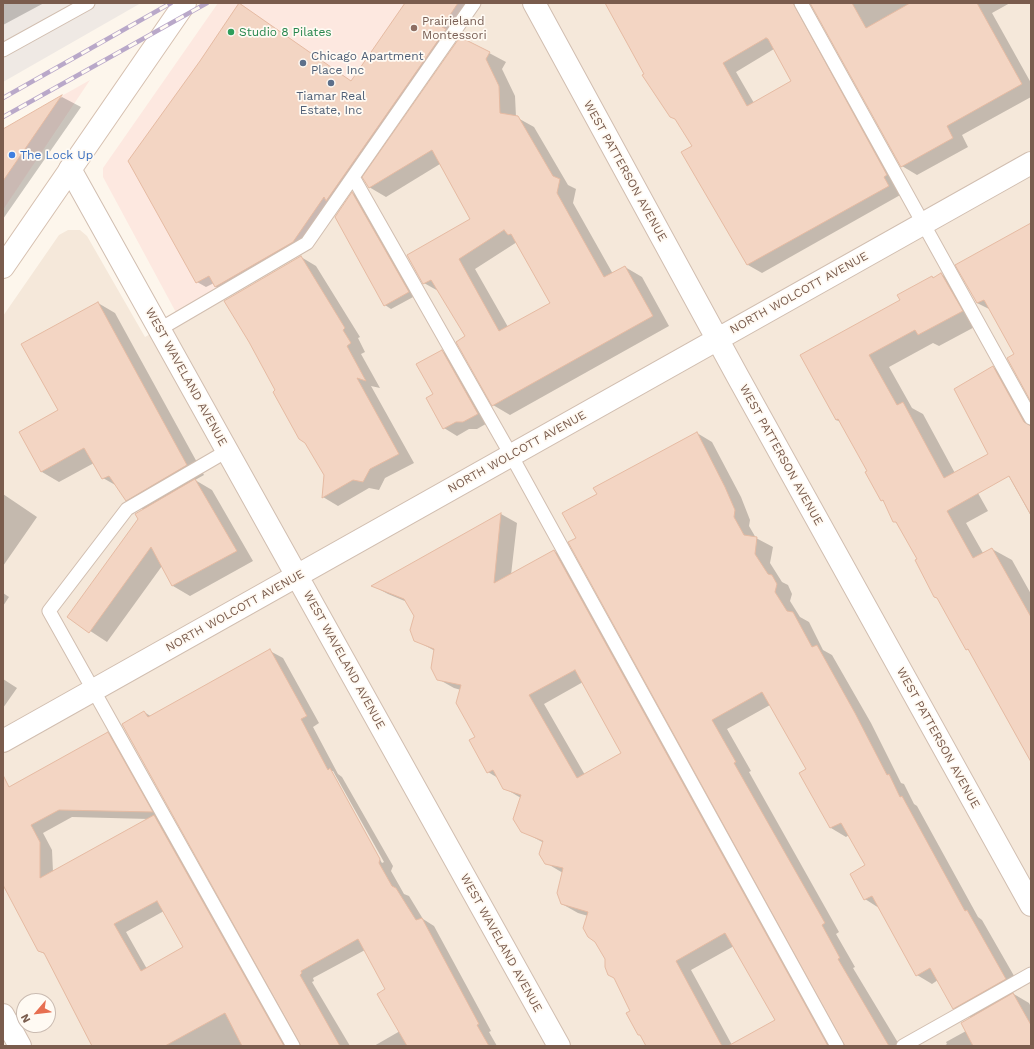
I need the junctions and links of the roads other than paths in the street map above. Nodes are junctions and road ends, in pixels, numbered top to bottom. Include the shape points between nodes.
1 (88, 3) edge
2 (184, 3) edge
3 (474, 3) edge
4 (534, 3) edge
5 (801, 3) edge
6 (3, 50) edge
7 (1031, 163) edge
8 (70, 169) junction
9 (353, 178) junction
10 (924, 223) junction
11 (3, 268) edge
12 (160, 329) junction
13 (717, 339) junction
14 (1031, 418) edge
15 (227, 451) junction
16 (511, 455) junction
17 (297, 576) junction
18 (95, 689) junction
19 (3, 741) edge
20 (1031, 906) edge
21 (1031, 974) edge
22 (3, 1015) edge
23 (20, 1046) edge
24 (293, 1046) edge
25 (559, 1046) edge
26 (837, 1046) edge
27 (903, 1046) edge

1 - 6 lane
2 - 8 street
3 - 9 lane
4 - 13 street, WEST PATTERSON AVENUE
5 - 10 lane
7 - 10 street, NORTH WOLCOTT AVENUE
8 - 11 street
8 - 12 street, WEST WAVELAND AVENUE
9 - 12 lane via 307,243
9 - 16 lane
10 - 13 street, NORTH WOLCOTT AVENUE
10 - 14 lane
12 - 15 street, WEST WAVELAND AVENUE
13 - 16 street, NORTH WOLCOTT AVENUE
13 - 20 street, WEST PATTERSON AVENUE
15 - 17 street, WEST WAVELAND AVENUE
15 - 18 lane via 127,509 49,611
16 - 17 street, NORTH WOLCOTT AVENUE
16 - 26 lane
17 - 18 street, NORTH WOLCOTT AVENUE
17 - 25 street, WEST WAVELAND AVENUE
18 - 19 street, NORTH WOLCOTT AVENUE
18 - 24 lane
21 - 27 lane
22 - 23 street

